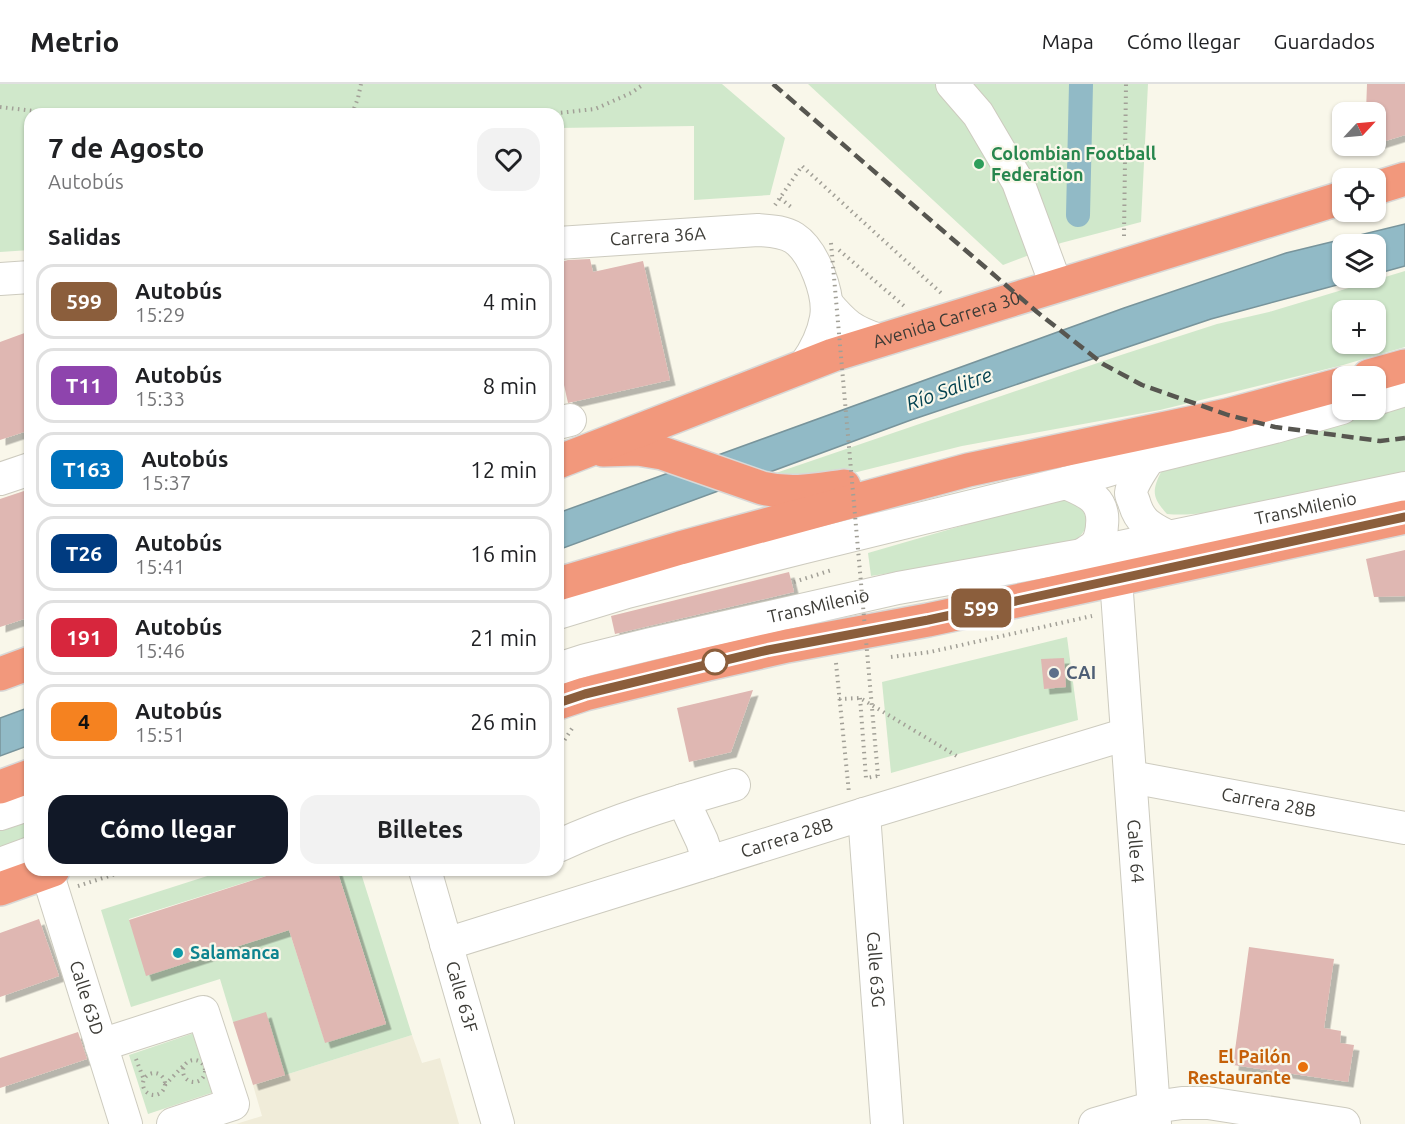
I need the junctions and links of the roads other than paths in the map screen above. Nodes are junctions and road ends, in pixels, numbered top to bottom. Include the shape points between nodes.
1 (952, 84) edge
2 (1405, 179) edge
3 (1386, 185) edge
4 (1332, 201) edge
5 (564, 243) edge
6 (24, 277) edge
7 (0, 279) edge
8 (1056, 285) junction
9 (827, 304) junction
10 (879, 340) junction
11 (805, 365) junction
12 (1405, 366) edge
13 (1386, 371) edge
14 (1332, 387) edge
15 (1405, 390) edge
16 (1386, 396) edge
17 (1332, 411) edge
18 (570, 457) edge
19 (1149, 458) junction
20 (968, 470) junction
21 (24, 471) edge
22 (0, 479) edge
23 (1066, 483) junction
24 (1405, 488) edge
25 (1405, 517) edge
26 (1171, 538) junction
27 (1082, 555) junction
28 (1116, 579) junction
29 (564, 582) edge
30 (564, 611) edge
31 (24, 665) edge
32 (564, 667) edge
33 (0, 674) edge
34 (564, 701) edge
35 (1127, 734) junction
36 (1131, 777) junction
37 (24, 778) edge
38 (734, 785) dead end
39 (0, 787) edge
40 (682, 800) junction
41 (24, 806) edge
42 (0, 814) edge
43 (858, 816) junction
44 (1405, 828) edge
45 (564, 843) edge
46 (709, 862) junction
47 (0, 864) edge
48 (24, 865) edge
49 (24, 876) edge
50 (47, 876) edge
51 (427, 876) edge
52 (0, 889) edge
53 (446, 944) junction
54 (101, 1045) junction
55 (1154, 1115) edge
56 (126, 1124) edge
57 (173, 1124) edge
58 (498, 1124) edge
59 (887, 1124) edge
60 (1095, 1124) edge
61 (1344, 1124) edge

1 - 8 street via 978,114 1018,182
2 - 3 highway
4 - 8 highway, Avenida Carrera 30
5 - 9 street, Carrera 36A via 777,231 794,238 815,263
6 - 7 street
8 - 10 highway, Avenida Carrera 30
9 - 10 street via 860,334
9 - 11 street via 820,338
10 - 11 highway, Avenida Carrera 30
11 - 18 highway, Avenida Carrera 30
12 - 13 highway
14 - 20 highway via 1228,415
15 - 16 street
17 - 19 street
18 - 20 highway via 617,449 662,453 779,492
19 - 23 street
19 - 26 street via 1131,492 1135,507 1139,518
20 - 29 highway
21 - 22 street
23 - 27 street via 1083,490 1103,512 1097,543
23 - 30 street via 638,589
24 - 26 street, TransMilenio
25 - 28 highway
26 - 27 street, TransMilenio
27 - 32 street, TransMilenio via 898,588
28 - 34 highway via 708,664
28 - 35 street, Calle 64
31 - 33 highway
35 - 36 street, Calle 64
35 - 43 street, Carrera 28B
36 - 44 street, Carrera 28B
36 - 55 street, Calle 64
37 - 39 highway
38 - 40 street
40 - 45 street
40 - 46 street
41 - 42 street
43 - 46 street, Carrera 28B
43 - 59 street, Calle 63G
46 - 53 street, Carrera 28B
47 - 48 street
49 - 52 highway
50 - 54 street, Calle 63D
51 - 53 street, Calle 63F
53 - 58 street, Calle 63F
54 - 56 street, Calle 63D
54 - 57 street via 203,1012 233,1104
55 - 60 street
55 - 61 street via 1182,1103 1208,1103

